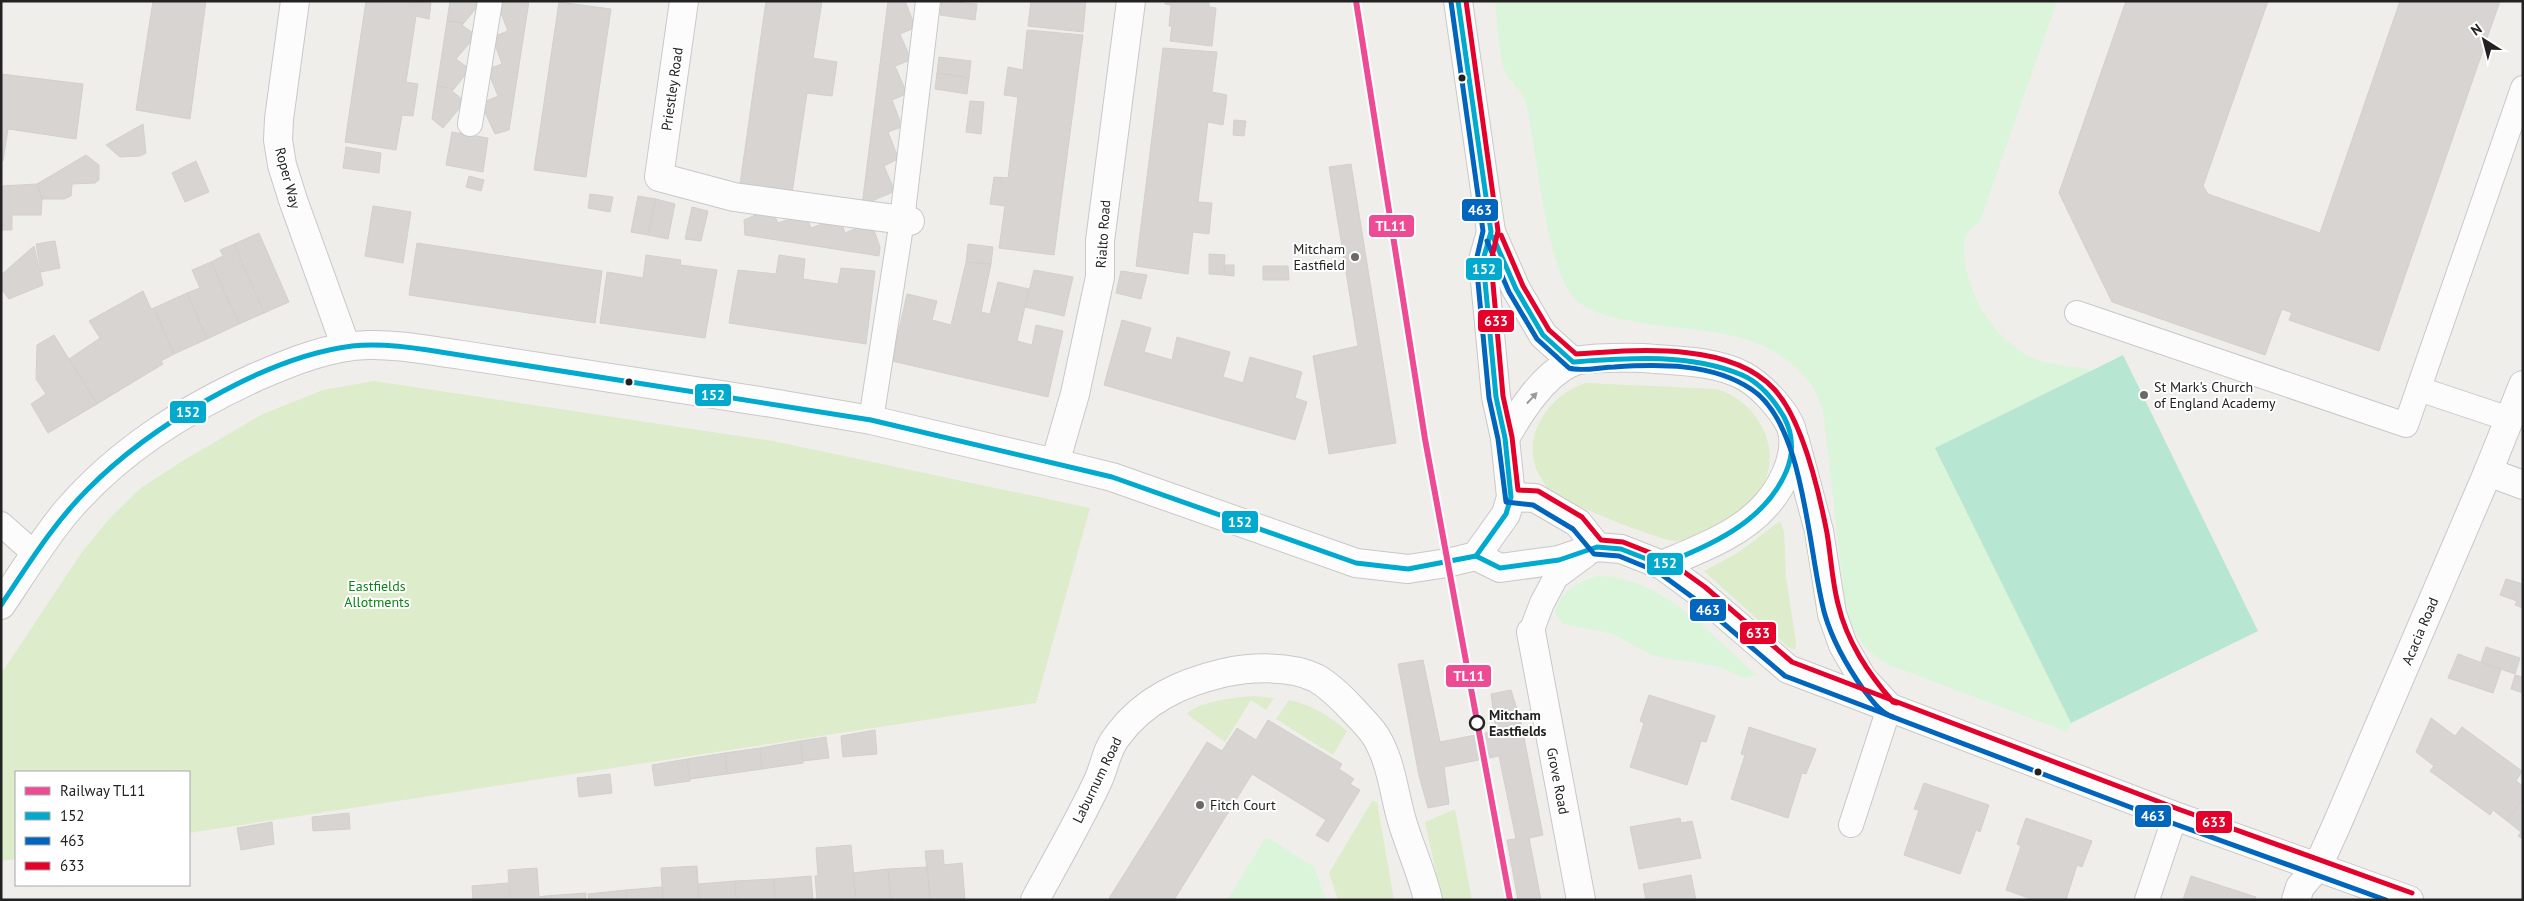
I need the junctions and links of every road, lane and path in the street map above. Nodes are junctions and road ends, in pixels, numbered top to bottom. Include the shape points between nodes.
1 (295, 1) edge
2 (490, 1) edge
3 (684, 1) edge
4 (928, 1) edge
5 (1131, 1) edge
6 (1458, 1) edge
7 (2523, 88) edge
8 (470, 124) dead end
9 (906, 220) junction
10 (1491, 232) junction
11 (2077, 313) dead end
12 (346, 347) junction
13 (1573, 362) junction
14 (2523, 386) edge
15 (2419, 389) junction
16 (2509, 419) junction
17 (870, 420) junction
18 (1794, 435) junction
19 (1505, 438) junction
20 (1055, 463) junction
21 (2488, 472) junction
22 (2523, 484) edge
23 (1511, 498) junction
24 (1, 524) edge
25 (1597, 546) junction
26 (35, 554) junction
27 (1476, 556) junction
28 (1662, 565) junction
29 (1, 605) edge
30 (1530, 632) joint
31 (1890, 708) junction
32 (2175, 816) junction
33 (1851, 826) dead end
34 (2318, 866) junction
35 (1035, 900) edge
36 (1428, 900) edge
37 (1581, 900) edge
38 (2146, 900) edge
39 (2296, 900) edge
40 (2409, 900) edge

1 - 12 street, Roper Way via 278,140 293,200
2 - 8 lane
3 - 9 street, Priestley Road via 659,177 734,196
4 - 9 lane
5 - 20 street, Rialto Road via 1100,241 1100,277 1075,394
6 - 10 street
7 - 15 lane
9 - 17 lane
10 - 13 street via 1516,289 1543,335
10 - 19 street via 1483,260 1496,397
11 - 15 lane via 2406,425
12 - 17 street via 411,348
12 - 26 street via 310,356 242,384 210,399 142,441 86,491
13 - 18 street via 1636,357 1685,361 1743,375 1775,401
19 -> 13 street via 1525,405 1549,379
14 - 16 street, Acacia Road
15 - 16 lane
16 - 21 street, Acacia Road
17 - 20 street
18 - 28 street via 1787,472 1766,505 1722,538
18 - 31 street via 1819,530 1835,622 1843,646 1862,678
19 - 23 street
20 - 27 street via 1112,477 1356,564 1392,568 1426,566
21 - 22 street
21 - 34 street, Acacia Road
23 - 25 street via 1536,498 1578,523
23 - 27 street via 1506,514
24 - 26 lane
25 - 27 street via 1559,560 1500,568
25 - 28 street via 1621,550
25 - 30 lane, Grove Road via 1556,577
26 - 29 street
28 - 31 street via 1700,593 1788,669
30 - 37 street, Grove Road
31 - 32 street
31 - 33 lane
32 - 34 street
32 - 38 lane
34 - 39 street, Acacia Road via 2300,887
34 - 40 street
35 - 36 street, Laburnum Road via 1102,774 1107,753 1116,736 1133,717 1161,696 1200,678 1265,669 1314,678 1338,694 1370,728 1390,766 1401,815 1422,872

